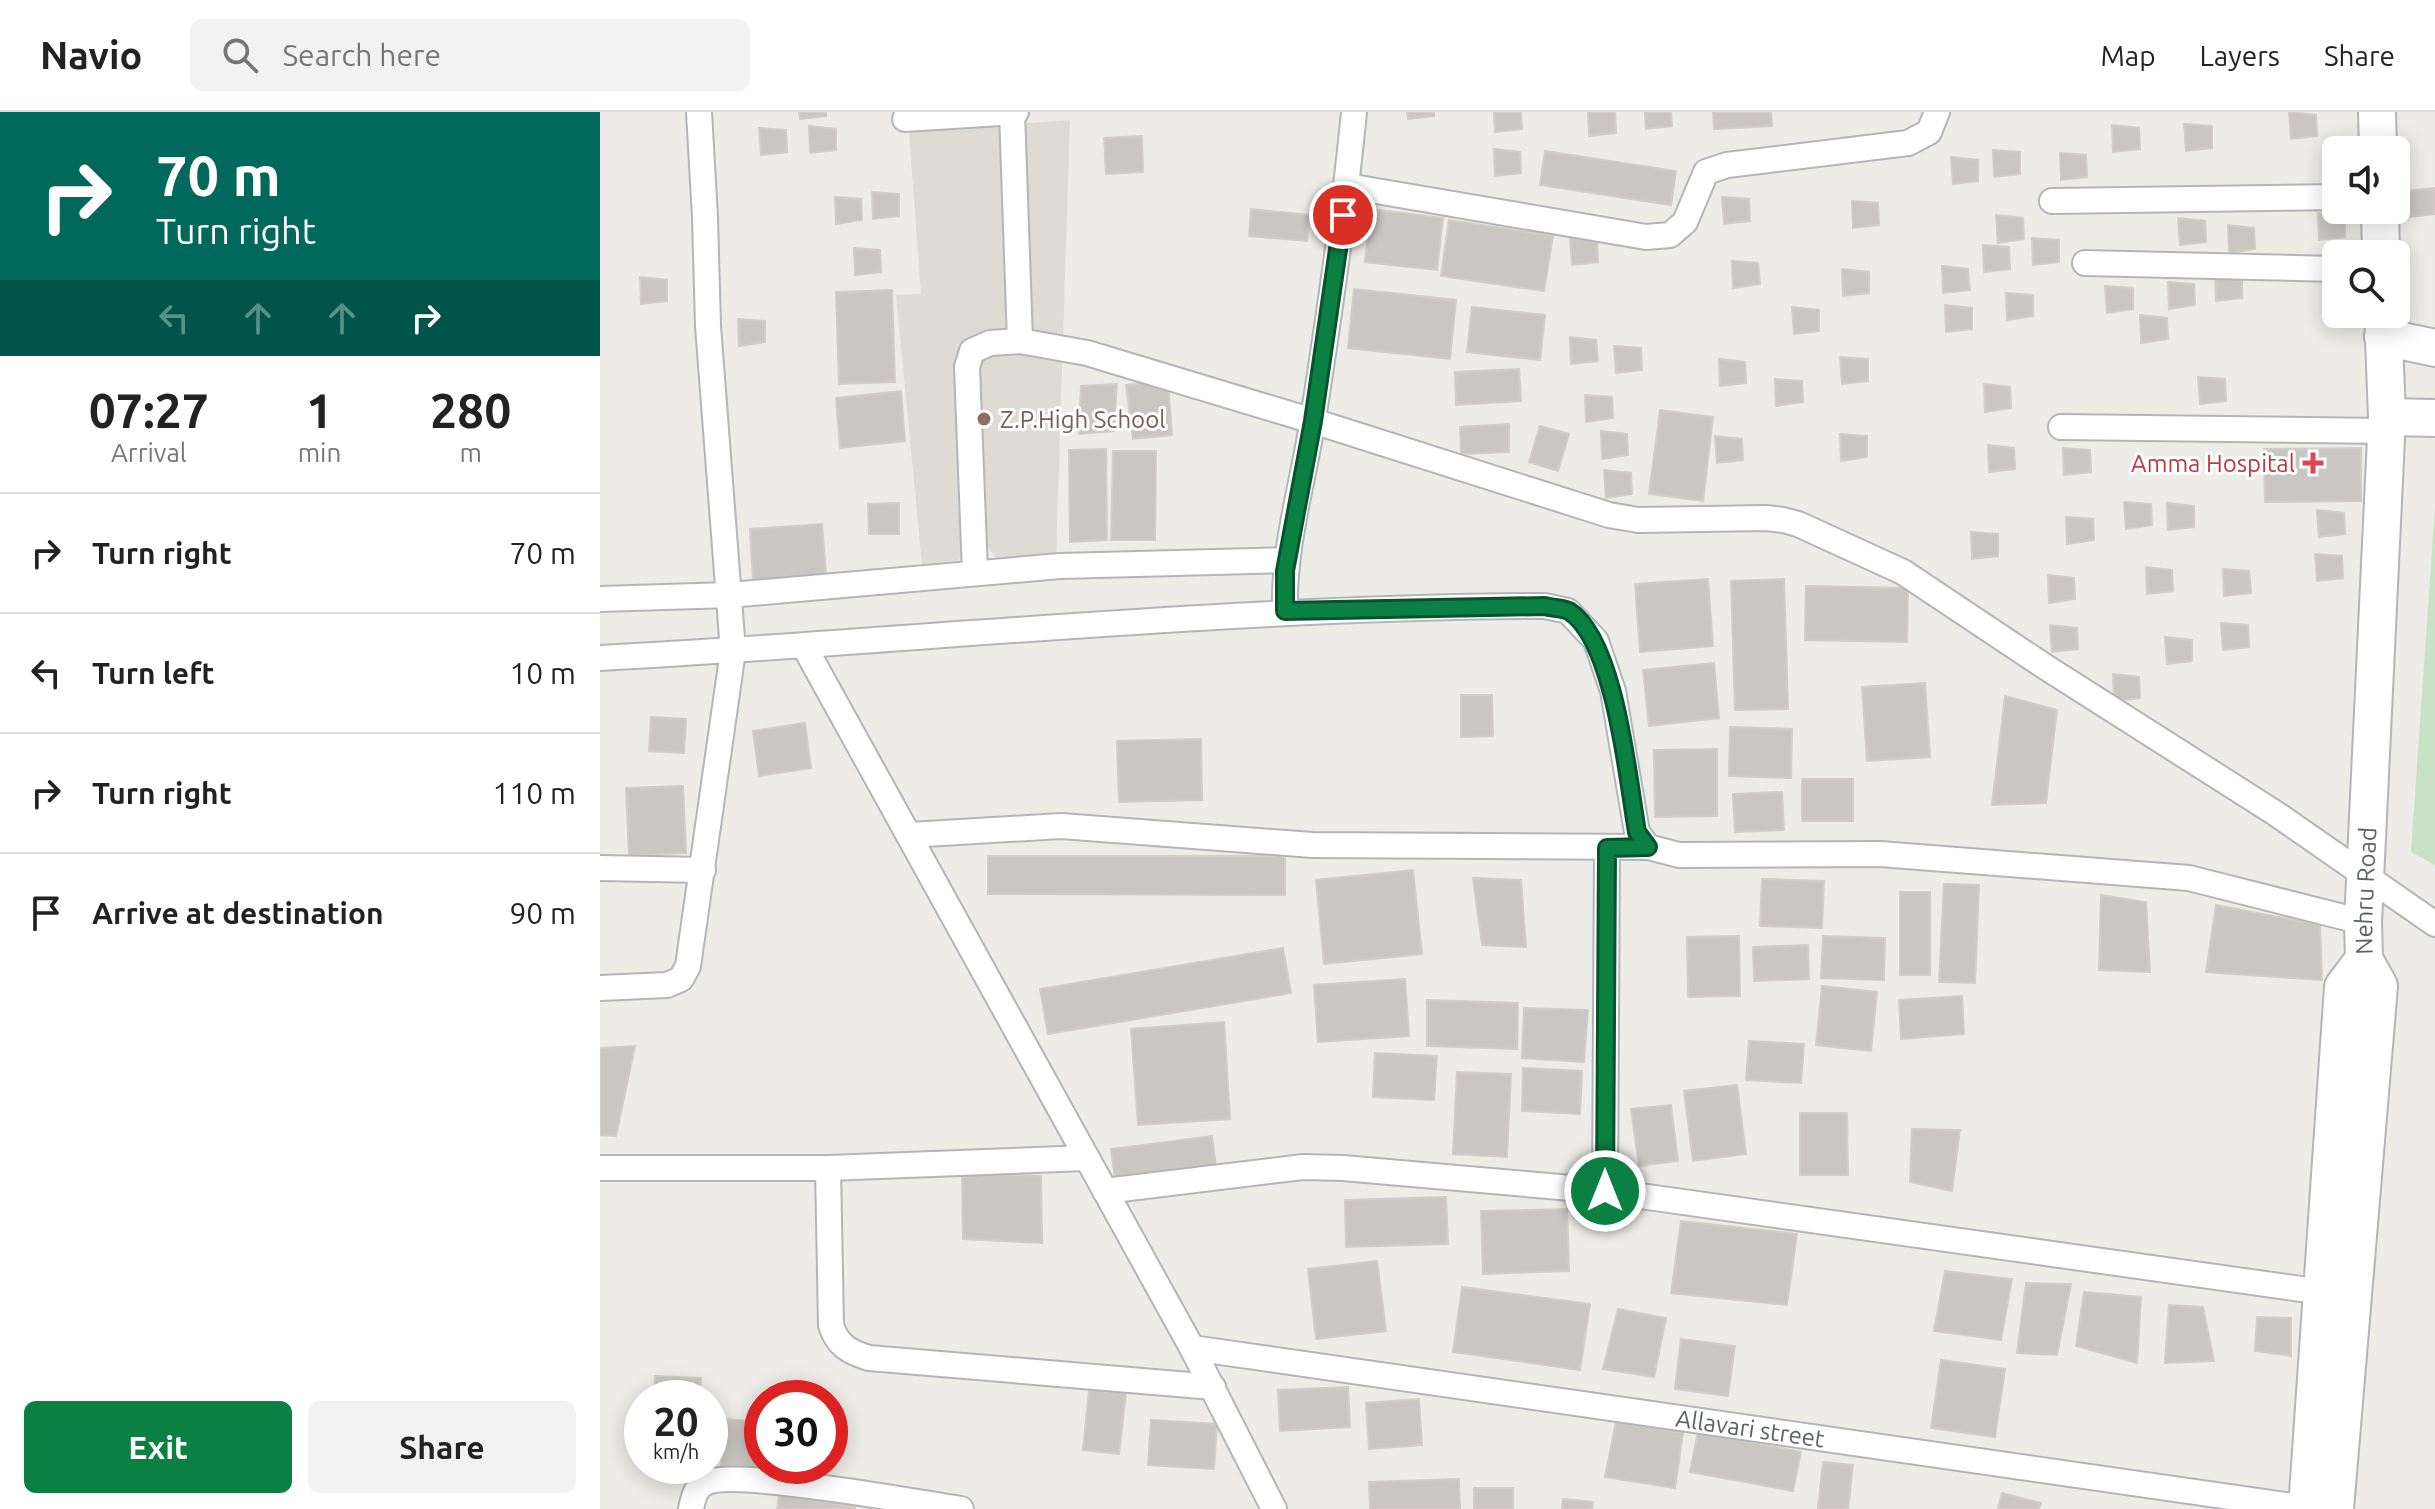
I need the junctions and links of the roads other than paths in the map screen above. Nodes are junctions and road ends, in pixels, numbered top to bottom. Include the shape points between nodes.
1 (699, 112) edge
2 (1014, 112) edge
3 (1354, 112) edge
4 (1937, 112) edge
5 (2377, 112) edge
6 (905, 119) dead end
7 (2378, 136) edge
8 (1347, 186) junction
9 (2322, 197) edge
10 (2052, 201) dead end
11 (2085, 263) dead end
12 (2322, 269) edge
13 (2383, 328) edge
14 (2388, 328) edge
15 (1020, 341) junction
16 (2435, 348) edge
17 (2435, 418) edge
18 (1313, 421) junction
19 (2386, 424) junction
20 (2061, 427) dead end
21 (1286, 565) junction
22 (975, 573) junction
23 (600, 599) edge
24 (730, 600) junction
25 (1284, 604) junction
26 (732, 642) junction
27 (804, 646) junction
28 (600, 658) edge
29 (909, 835) junction
30 (1648, 847) junction
31 (1607, 848) junction
32 (600, 868) edge
33 (703, 870) junction
34 (2366, 878) junction
35 (2363, 922) junction
36 (2435, 924) edge
37 (2364, 959) junction
38 (600, 988) edge
39 (1087, 1158) junction
40 (600, 1168) edge
41 (828, 1168) junction
42 (1105, 1191) junction
43 (1605, 1191) junction
44 (2322, 1292) junction
45 (1192, 1348) junction
46 (1213, 1387) junction
47 (691, 1509) edge
48 (961, 1509) edge
49 (1274, 1509) edge
50 (2307, 1509) edge
51 (2335, 1509) edge

1 - 24 street via 708,326
2 - 6 street
2 - 15 street
3 - 8 street
4 - 8 street via 1929,132 1908,143 1706,172 1685,222 1670,235 1646,237
5 - 7 main road
8 - 18 street
9 - 10 street
11 - 12 street
13 - 19 main road, Nehru Road
14 - 16 main road
15 - 18 street via 1087,353
15 - 22 street via 990,343 972,351 967,367
17 - 19 main road
18 - 21 street
18 - 34 street via 1624,519 1766,518 1798,524 1915,579
19 - 20 street
19 - 34 main road, Nehru Road
21 - 22 street via 1060,566
21 - 25 street
22 - 24 street
23 - 24 street
24 - 26 street
25 - 27 street
25 - 30 street via 1545,606 1568,611 1596,641 1613,691 1637,832
26 - 27 street
26 - 28 street
26 - 33 street
27 - 29 street
29 - 31 street via 1061,826 1312,845
29 - 39 street
30 - 31 street
30 - 35 street via 1679,855 1880,854 2189,878
31 - 43 street
32 - 33 street
33 - 38 street via 691,953 681,979 667,985
34 - 35 main road, Nehru Road
34 - 36 street
35 - 37 main road, Nehru Road
37 - 44 main road via 2343,987
37 - 51 main road, Nehru Road via 2379,986
39 - 41 street
39 - 42 street
40 - 41 street
41 - 46 street via 831,1325 852,1353
42 - 43 street via 1303,1167
42 - 45 street
43 - 44 street
44 - 50 main road
45 - 46 street
45 - 50 street, Allavari street
46 - 49 street
47 - 48 street via 696,1492 706,1483 745,1478

